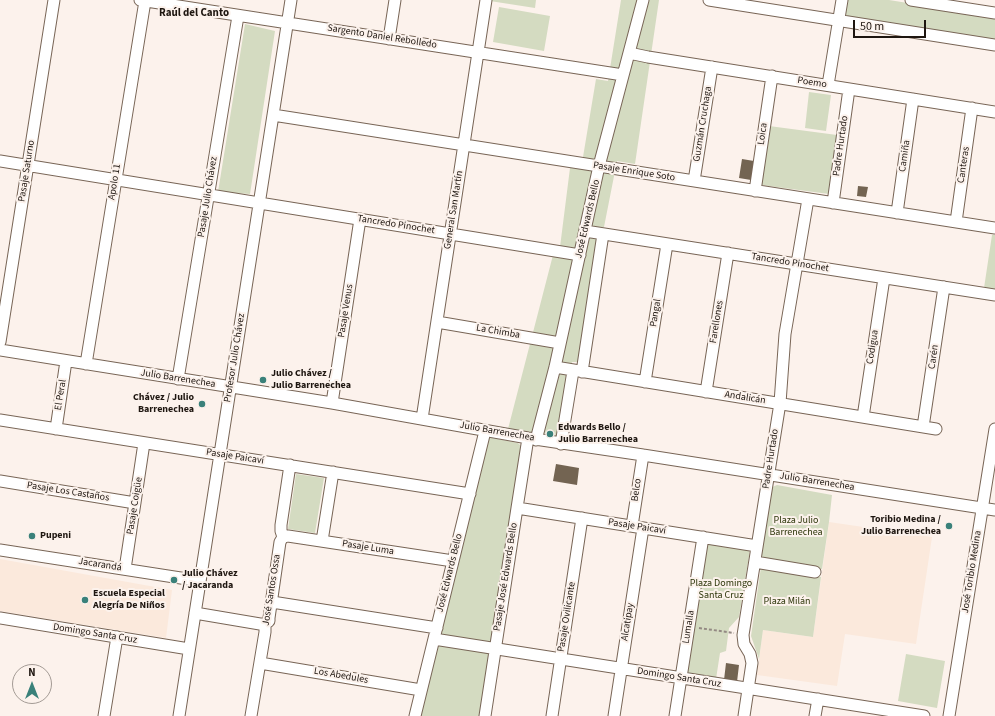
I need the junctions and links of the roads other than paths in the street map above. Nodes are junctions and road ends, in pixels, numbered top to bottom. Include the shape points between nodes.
1 (54, 0) edge
2 (142, 0) edge
3 (291, 0) edge
4 (395, 0) edge
5 (486, 0) edge
6 (643, 0) edge
7 (709, 0) edge
8 (842, 0) edge
9 (911, 0) edge
10 (972, 5) edge
11 (995, 13) edge
12 (238, 16) junction
13 (838, 21) junction
14 (287, 23) junction
15 (389, 39) junction
16 (995, 46) edge
17 (478, 53) junction
18 (629, 53) junction
19 (712, 67) junction
20 (623, 75) junction
21 (772, 76) junction
22 (828, 85) junction
23 (849, 89) junction
24 (913, 99) junction
25 (972, 108) junction
26 (995, 112) edge
27 (273, 115) junction
28 (464, 145) junction
29 (0, 161) edge
30 (28, 165) junction
31 (600, 166) junction
32 (116, 179) junction
33 (694, 181) junction
34 (755, 191) junction
35 (209, 194) junction
36 (808, 199) junction
37 (259, 202) junction
38 (833, 203) junction
39 (897, 213) junction
40 (360, 219) junction
41 (956, 222) junction
42 (995, 228) edge
43 (585, 231) junction
44 (450, 234) junction
45 (603, 234) junction
46 (667, 244) junction
47 (728, 253) junction
48 (580, 255) junction
49 (797, 264) junction
50 (884, 278) junction
51 (944, 287) junction
52 (995, 295) edge
53 (437, 322) junction
54 (0, 342) edge
55 (560, 343) junction
56 (0, 350) edge
57 (66, 361) junction
58 (86, 364) junction
59 (555, 367) junction
60 (578, 371) junction
61 (178, 379) junction
62 (646, 382) junction
63 (230, 387) junction
64 (706, 392) junction
65 (332, 403) junction
66 (780, 403) junction
67 (863, 417) junction
68 (422, 419) junction
69 (0, 420) edge
70 (923, 427) junction
71 (56, 429) junction
72 (936, 429) dead end
73 (995, 429) edge
74 (486, 431) junction
75 (532, 439) junction
76 (144, 443) junction
77 (561, 444) junction
78 (220, 454) junction
79 (643, 455) junction
80 (290, 466) junction
81 (333, 472) junction
82 (769, 474) junction
83 (0, 481) edge
84 (470, 494) junction
85 (135, 503) junction
86 (982, 507) junction
87 (517, 508) junction
88 (995, 510) edge
89 (582, 518) junction
90 (637, 527) junction
91 (283, 537) junction
92 (703, 537) junction
93 (322, 541) junction
94 (757, 546) junction
95 (0, 550) edge
96 (453, 561) junction
97 (755, 562) junction
98 (125, 569) junction
99 (815, 572) dead end
100 (200, 581) junction
101 (272, 602) junction
102 (195, 613) junction
103 (0, 618) edge
104 (265, 624) junction
105 (435, 634) junction
106 (117, 637) junction
107 (495, 648) junction
108 (189, 649) junction
109 (561, 659) junction
110 (260, 662) junction
111 (621, 668) junction
112 (681, 678) junction
113 (748, 689) junction
114 (421, 690) junction
115 (818, 699) junction
116 (878, 712) edge
117 (104, 716) edge
118 (179, 716) edge
119 (252, 716) edge
120 (415, 716) edge
121 (485, 716) edge
122 (552, 716) edge
123 (614, 716) edge
124 (675, 716) edge
125 (744, 716) edge
126 (815, 716) edge
127 (924, 716) edge
128 (949, 716) edge

1 - 30 street, Pasaje Saturno
2 - 12 street, Sargento Daniel Rebolledo
2 - 32 street, Apolo 11
3 - 14 street, Profesor Julio Chávez
4 - 15 street
5 - 17 street, General San Martín
6 - 18 street, José Edwards Bello
7 - 13 street
8 - 13 street
9 - 10 street
10 - 11 street
12 - 14 street, Sargento Daniel Rebolledo
12 - 35 street, Pasaje Julio Chávez
13 - 16 street
13 - 22 street
14 - 15 street, Sargento Daniel Rebolledo
14 - 27 street, Profesor Julio Chávez
15 - 17 street, Sargento Daniel Rebolledo
17 - 20 street, Sargento Daniel Rebolledo
17 - 28 street, General San Martín
18 - 19 street, Poemo
18 - 20 street, José Edwards Bello
19 - 21 street, Poemo
19 - 33 street, Guzmán Cruchaga
20 - 31 street, José Edwards Bello
21 - 22 street, Poemo
21 - 34 street, Loica
22 - 23 street, Poemo
23 - 24 street, Poemo
23 - 38 street, Padre Hurtado
24 - 25 street, Poemo
24 - 39 street, Camiña
25 - 26 street, Poemo
25 - 41 street, Canteras
27 - 28 street, Pasaje Enrique Soto
27 - 37 street, Profesor Julio Chávez
28 - 31 street, Pasaje Enrique Soto
28 - 44 street, General San Martín
29 - 30 street, Tancredo Pinochet
30 - 32 street, Tancredo Pinochet
30 - 54 street, Pasaje Saturno
31 - 33 street, Pasaje Enrique Soto
31 - 43 street, José Edwards Bello
32 - 35 street, Tancredo Pinochet
32 - 58 street, Apolo 11
33 - 34 street, Pasaje Enrique Soto
34 - 36 street, Pasaje Enrique Soto
35 - 37 street, Tancredo Pinochet
35 - 61 street, Pasaje Julio Chávez
36 - 38 street, Pasaje Enrique Soto
36 - 49 street, Padre Hurtado
37 - 40 street, Tancredo Pinochet
37 - 63 street, Profesor Julio Chávez
38 - 39 street, Pasaje Enrique Soto
39 - 41 street, Pasaje Enrique Soto
40 - 44 street, Tancredo Pinochet
40 - 65 street, Pasaje Venus
41 - 42 street, Pasaje Enrique Soto
43 - 45 street, Tancredo Pinochet
43 - 48 street, José Edwards Bello
44 - 48 street, Tancredo Pinochet
44 - 53 street, General San Martín
45 - 46 street, Tancredo Pinochet
45 - 60 street, José Edwards Bello
46 - 47 street, Tancredo Pinochet
46 - 62 street, Pangal
47 - 49 street, Tancredo Pinochet
47 - 64 street, Farellones
48 - 55 street, José Edwards Bello
49 - 50 street, Tancredo Pinochet
49 - 66 street, Padre Hurtado via 785,334
50 - 51 street, Tancredo Pinochet
50 - 67 street, Codigua
51 - 52 street, Tancredo Pinochet
51 - 70 street, Carén
53 - 55 street, La Chimba
53 - 68 street, General San Martín
55 - 59 street, José Edwards Bello
56 - 57 street, Julio Barrenechea
57 - 58 street, Julio Barrenechea
57 - 71 street, El Peral
58 - 61 street, Julio Barrenechea
59 - 60 street, Andalicán
59 - 75 street, José Edwards Bello
60 - 62 street, Andalicán
60 - 77 street, José Edwards Bello
61 - 63 street, Julio Barrenechea
62 - 64 street, Andalicán
63 - 65 street, Julio Barrenechea
63 - 78 street, Profesor Julio Chávez
64 - 66 street, Andalicán
65 - 68 street, Julio Barrenechea
66 - 67 street, Andalicán
66 - 82 street, Padre Hurtado
67 - 70 street, Andalicán
68 - 74 street, Julio Barrenechea
69 - 71 street, Pasaje Paicaví
70 - 72 street, Andalicán
71 - 76 street, Pasaje Paicaví
73 - 86 street, José Toribio Medina
74 - 75 street, Julio Barrenechea
74 - 84 street, José Edwards Bello
75 - 77 street, Julio Barrenechea
75 - 87 street, Pasaje José Edwards Bello
76 - 78 street, Pasaje Paicaví
76 - 85 street, Pasaje Coigüe
77 - 79 street, Julio Barrenechea
78 - 80 street, Pasaje Paicaví
78 - 100 street, Profesor Julio Chávez
79 - 82 street, Julio Barrenechea
79 - 90 street, Belco
80 - 81 street, Pasaje Paicaví
80 - 91 street, José Santos Ossa via 281,525
81 - 84 street, Pasaje Paicaví
81 - 93 street
82 - 86 street, Julio Barrenechea
82 - 94 street, Padre Hurtado
83 - 85 street, Pasaje Los Castaños
84 - 96 street, José Edwards Bello
85 - 98 street, Pasaje Coigüe
86 - 88 street, Julio Barrenechea
86 - 128 street, José Toribio Medina
87 - 89 street, Pasaje Paicaví
87 - 107 street, Pasaje José Edwards Bello
89 - 90 street, Pasaje Paicaví
89 - 109 street, Pasaje Ovilicante
90 - 92 street, Pasaje Paicaví
90 - 111 street, Alcatipay
91 - 93 street, Pasaje Luma
91 - 101 street, José Santos Ossa via 280,542
92 - 94 street, Pasaje Paicaví
92 - 112 street, Lumalla
93 - 96 street, Pasaje Luma
94 - 97 street, Padre Hurtado
95 - 98 street, Jacarandá
96 - 105 street, José Edwards Bello
97 - 99 street
97 - 113 street, Padre Hurtado via 743,634 744,644 752,660
98 - 100 street, Jacarandá
100 - 102 street, Profesor Julio Chávez
101 - 104 street, José Santos Ossa via 269,621
101 - 105 street, Domingo Santa Cruz
102 - 104 street
102 - 108 street, Profesor Julio Chávez
103 - 106 street, Domingo Santa Cruz
104 - 110 street, José Santos Ossa
105 - 107 street, Domingo Santa Cruz
105 - 114 street, José Edwards Bello
106 - 108 street, Domingo Santa Cruz
106 - 117 street
107 - 109 street, Domingo Santa Cruz
107 - 121 street, Pasaje José Edwards Bello
108 - 118 street, Profesor Julio Chávez
109 - 111 street, Domingo Santa Cruz
109 - 122 street, Pasaje Ovilicante
110 - 114 street, Los Abedules
110 - 119 street, José Santos Ossa
111 - 112 street, Domingo Santa Cruz
111 - 123 street, Alcatipay
112 - 113 street, Domingo Santa Cruz
112 - 124 street, Lumalla
113 - 115 street, Domingo Santa Cruz
113 - 125 street, Padre Hurtado
114 - 120 street, José Edwards Bello
115 - 116 street, Domingo Santa Cruz
115 - 126 street
116 - 127 street, Domingo Santa Cruz

